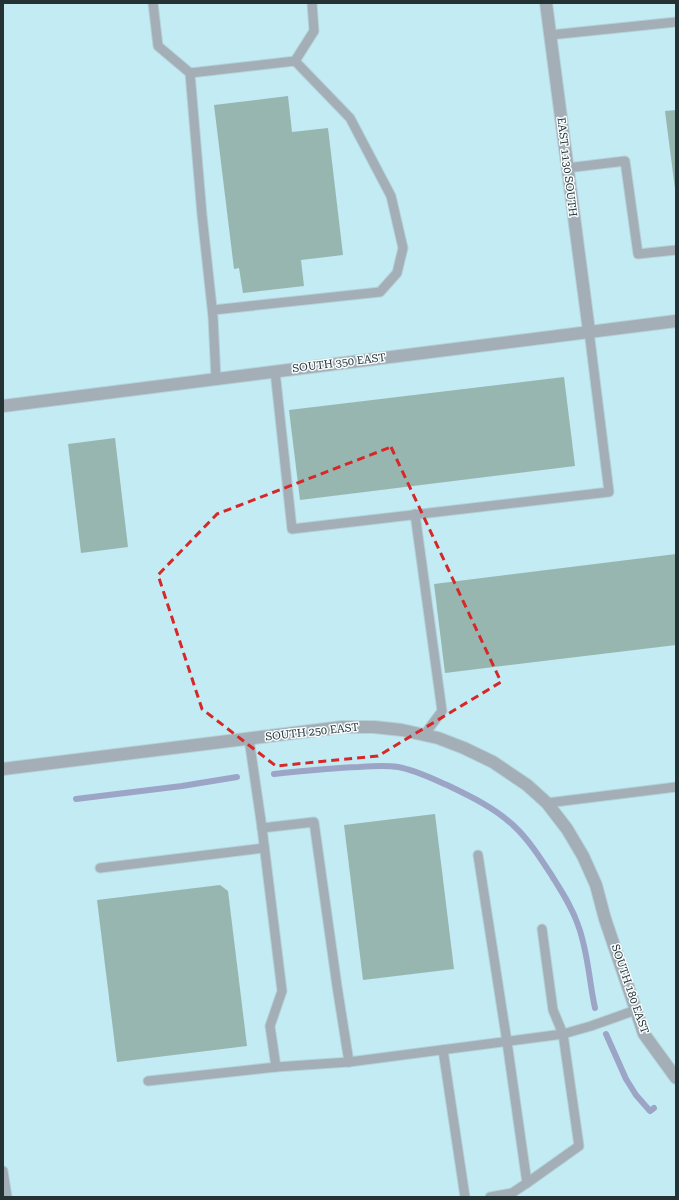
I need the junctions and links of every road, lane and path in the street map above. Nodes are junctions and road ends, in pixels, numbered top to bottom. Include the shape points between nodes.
1 (154, 3) edge
2 (312, 3) edge
3 (546, 3) edge
4 (676, 22) edge
5 (550, 35) junction
6 (295, 61) junction
7 (190, 73) junction
8 (567, 168) junction
9 (676, 250) edge
10 (213, 310) junction
11 (676, 321) edge
12 (589, 331) junction
13 (275, 371) junction
14 (216, 379) junction
15 (3, 406) edge
16 (415, 514) junction
17 (424, 735) junction
18 (249, 739) junction
19 (3, 769) edge
20 (676, 787) edge
21 (547, 803) junction
22 (262, 828) junction
23 (264, 848) junction
24 (478, 855) dead end
25 (100, 868) dead end
26 (542, 929) dead end
27 (612, 938) joint
28 (636, 1010) junction
29 (563, 1034) junction
30 (507, 1042) junction
31 (444, 1050) junction
32 (349, 1062) junction
33 (276, 1067) junction
34 (676, 1078) edge
35 (148, 1081) dead end
36 (3, 1171) edge
37 (527, 1183) junction
38 (7, 1197) edge
39 (466, 1197) edge
40 (490, 1197) edge

1 - 7 lane via 158,46
2 - 6 lane via 314,31
3 - 5 street, EAST 1130 SOUTH
4 - 5 lane
5 - 8 street, EAST 1130 SOUTH
6 - 7 lane
6 - 10 lane via 350,118 391,196 403,248 397,273 380,292
7 - 10 lane
8 - 9 lane via 625,161 638,254
8 - 12 street, EAST 1130 SOUTH
10 - 14 lane
11 - 12 street, SOUTH 350 EAST
12 - 13 street, SOUTH 350 EAST
12 - 16 lane via 609,492
13 - 14 street, SOUTH 350 EAST
13 - 16 lane via 292,528
14 - 15 street, SOUTH 350 EAST
16 - 17 lane via 442,711
17 - 18 street, SOUTH 250 EAST via 374,727 342,727
17 - 21 street, SOUTH 250 EAST via 464,748 493,762 527,785
18 - 19 street, SOUTH 250 EAST
18 - 22 lane
20 - 21 lane
21 - 27 street, SOUTH 250 EAST via 567,829 596,884
22 - 23 lane
22 - 32 lane via 314,822
23 - 25 lane
23 - 33 lane via 282,991 270,1026
24 - 30 lane
26 - 29 lane via 553,1010
27 - 28 street, SOUTH 180 EAST
28 - 29 lane
28 - 34 street, SOUTH 180 EAST via 644,1034
29 - 30 lane
29 - 37 lane via 579,1146
30 - 31 lane
30 - 37 lane
31 - 32 lane
31 - 39 lane
32 - 33 lane
33 - 35 lane
36 - 38 lane
37 - 40 lane via 512,1194

